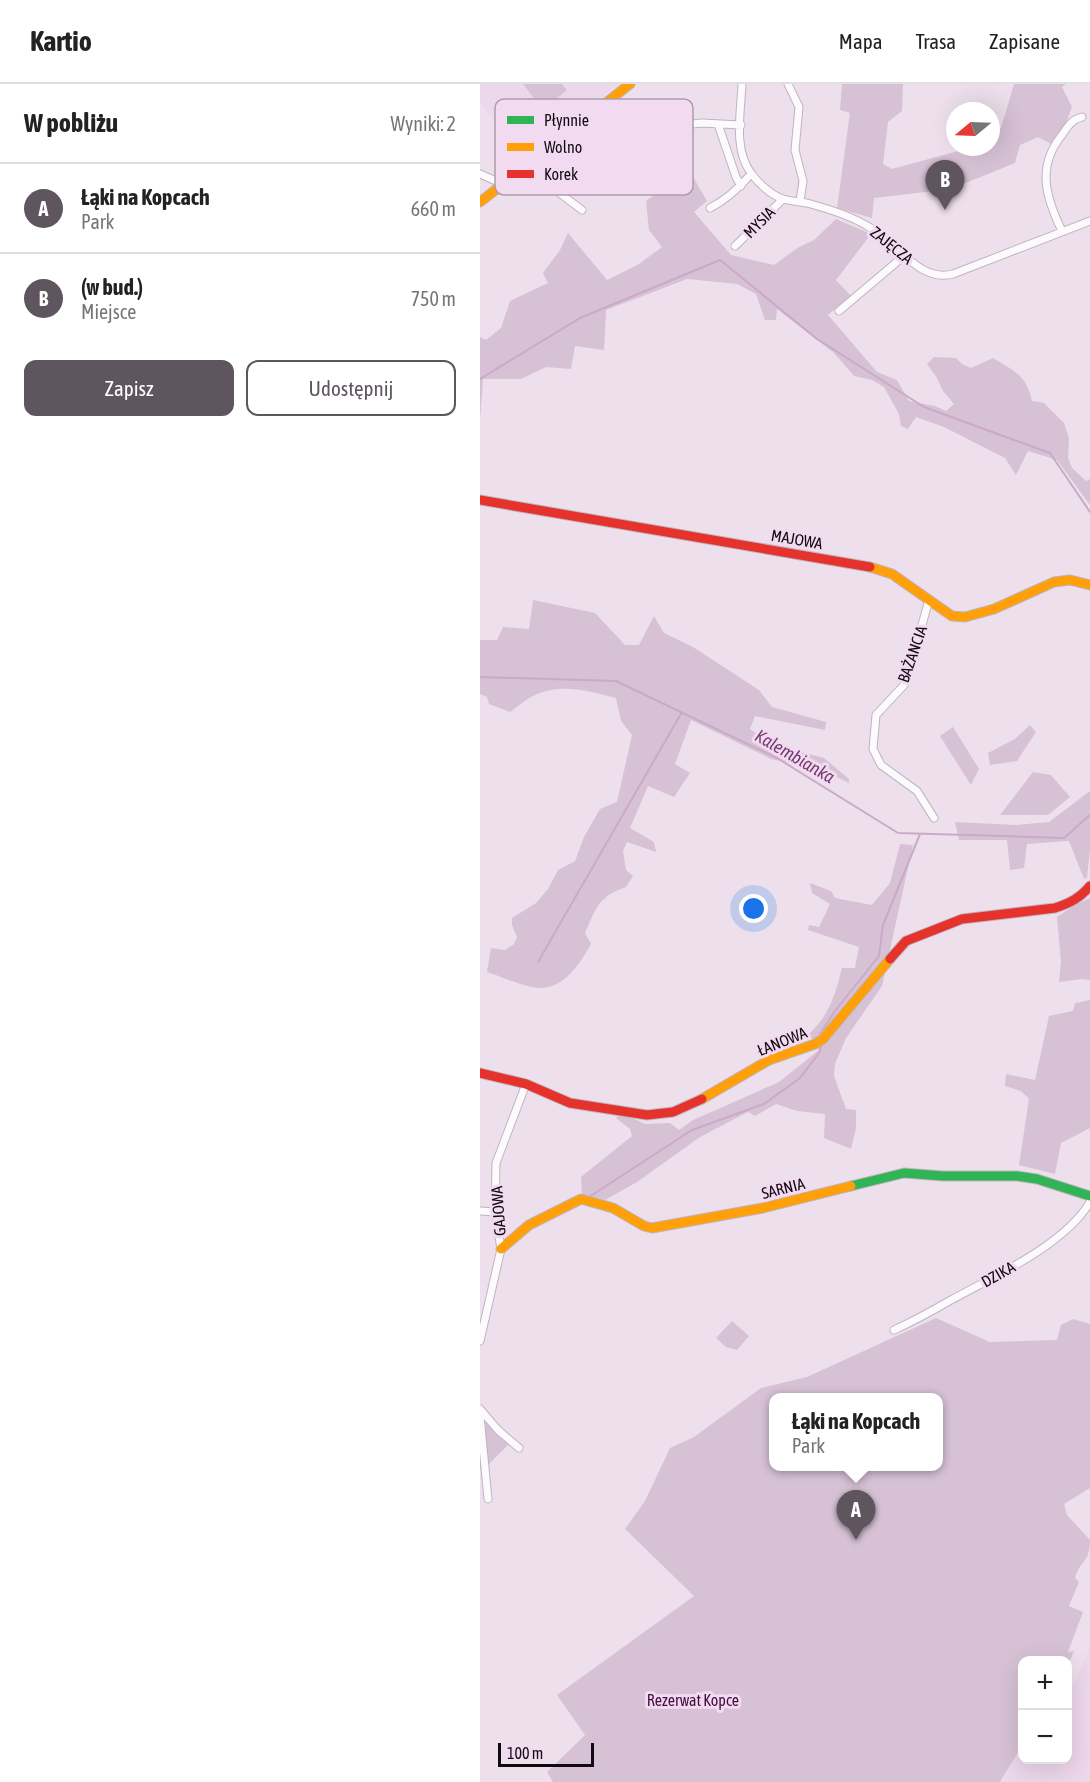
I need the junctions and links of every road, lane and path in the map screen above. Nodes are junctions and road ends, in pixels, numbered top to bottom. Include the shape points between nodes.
1 (630, 84) edge
2 (742, 84) edge
3 (780, 84) edge
4 (788, 84) edge
5 (611, 99) edge
6 (1082, 117) dead end
7 (693, 124) edge
8 (718, 124) junction
9 (741, 125) junction
10 (480, 174) edge
11 (751, 174) junction
12 (495, 181) edge
13 (741, 186) junction
14 (495, 190) edge
15 (562, 195) edge
16 (783, 199) junction
17 (800, 201) junction
18 (480, 202) edge
19 (710, 208) dead end
20 (582, 210) dead end
21 (1090, 221) edge
22 (1062, 231) junction
23 (735, 246) dead end
24 (905, 255) junction
25 (838, 311) dead end
26 (480, 500) edge
27 (1090, 585) edge
28 (929, 600) junction
29 (934, 818) dead end
30 (1090, 886) edge
31 (480, 1073) edge
32 (526, 1084) junction
33 (1090, 1196) edge
34 (1090, 1202) edge
35 (480, 1211) edge
36 (495, 1212) junction
37 (501, 1249) junction
38 (894, 1330) dead end
39 (480, 1341) edge
40 (480, 1409) edge
41 (480, 1416) edge
42 (519, 1448) dead end
43 (488, 1499) dead end

1 - 5 street
2 - 9 street
3 - 4 street
4 - 17 street via 800,107 795,150 803,181
6 - 22 street via 1072,120 1057,140 1047,164 1049,205
7 - 8 street
8 - 9 street
8 - 13 street
9 - 11 street via 742,155
10 - 12 street
11 - 13 street
11 - 16 street, ZAJĘCZA
13 - 19 street
14 - 18 street
15 - 20 street
16 - 17 street, ZAJĘCZA
16 - 23 street, MYSIA
17 - 24 street, ZAJĘCZA via 866,225
21 - 22 street, ZAJĘCZA
22 - 24 street, ZAJĘCZA via 942,276 926,272
24 - 25 street
26 - 28 street, MAJOWA via 868,566 892,574
27 - 28 street, MAJOWA via 1058,581 989,611 960,618
28 - 29 street, BAŻANCIA via 904,685 876,715 873,749 881,765 917,791
30 - 32 street, ŁANOWA via 1080,899 1064,906 975,916 906,941 823,1039 769,1060 673,1112 647,1115 580,1105
31 - 32 street, ŁANOWA
32 - 36 street, GAJOWA via 496,1163
33 - 37 street, SARNIA via 1017,1176 904,1173 763,1209 652,1228 613,1208 581,1199 529,1225
34 - 38 street, DZIKA via 1047,1244 991,1280
35 - 36 street
36 - 37 street, GAJOWA
37 - 39 street, GAJOWA
40 - 42 street
41 - 43 street

